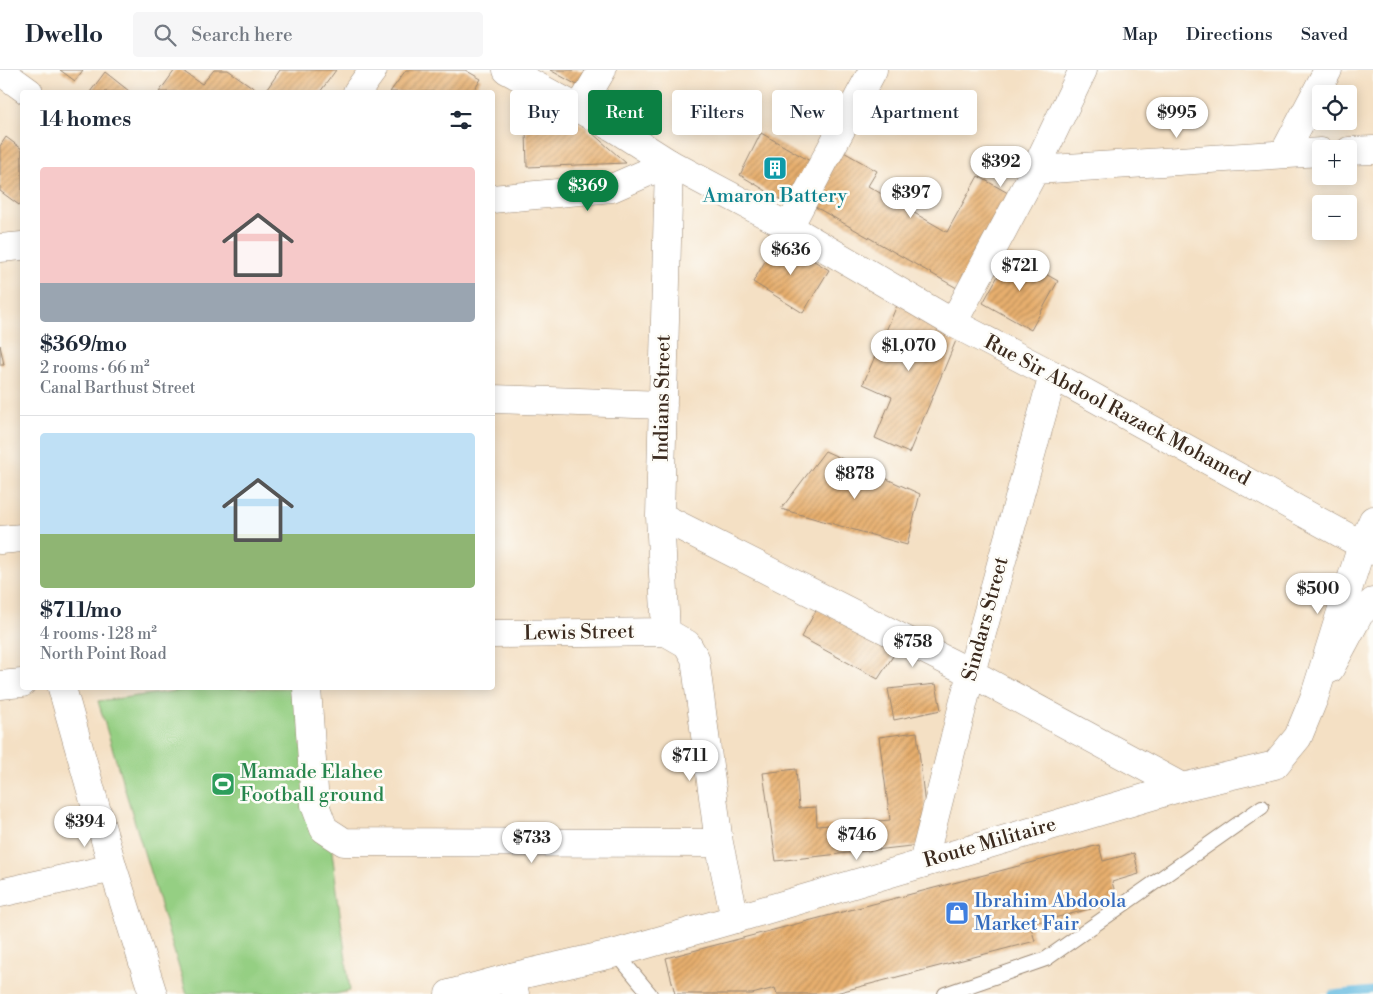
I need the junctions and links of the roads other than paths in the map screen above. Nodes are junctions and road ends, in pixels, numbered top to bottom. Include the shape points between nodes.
1 (373, 70) edge
2 (507, 70) edge
3 (602, 70) edge
4 (872, 70) edge
5 (1083, 70) edge
6 (1328, 70) edge
7 (0, 72) edge
8 (26, 90) edge
9 (358, 90) edge
10 (579, 109) junction
11 (1373, 150) edge
12 (1357, 151) edge
13 (1312, 152) edge
14 (1284, 153) junction
15 (668, 163) junction
16 (1035, 170) junction
17 (495, 199) edge
18 (788, 227) junction
19 (953, 323) junction
20 (1054, 375) junction
21 (495, 399) edge
22 (663, 405) junction
23 (660, 516) junction
24 (1373, 520) edge
25 (20, 538) edge
26 (0, 540) edge
27 (1368, 548) edge
28 (1373, 602) edge
29 (666, 632) junction
30 (495, 634) edge
31 (971, 674) junction
32 (20, 683) edge
33 (0, 685) edge
34 (63, 690) edge
35 (307, 690) edge
36 (1314, 698) junction
37 (1182, 787) junction
38 (1262, 807) dead end
39 (720, 843) junction
40 (923, 863) junction
41 (113, 868) junction
42 (0, 893) edge
43 (735, 919) junction
44 (616, 953) junction
45 (513, 985) edge
46 (153, 994) edge
47 (449, 994) edge
48 (650, 994) edge
49 (945, 994) edge

1 - 9 street
2 - 10 street, Rue Sir Abdool Razack Mohamed
3 - 10 street
4 - 18 street
5 - 16 street
6 - 14 street
7 - 8 street
10 - 15 street, Rue Sir Abdool Razack Mohamed
11 - 12 street
13 - 14 street
14 - 16 street
15 - 17 street via 612,188
15 - 18 street, Rue Sir Abdool Razack Mohamed
15 - 22 street, Indians Street
16 - 19 street
18 - 19 street, Rue Sir Abdool Razack Mohamed
19 - 20 street, Rue Sir Abdool Razack Mohamed
20 - 27 street, Rue Sir Abdool Razack Mohamed
20 - 31 street, Sindars Street
21 - 22 street
22 - 23 street, Indians Street
23 - 29 street, Indians Street
23 - 31 street
24 - 27 street, Route Militaire
25 - 26 street
27 - 36 street, Route Militaire
28 - 36 street via 1360,613
29 - 30 street, Lewis Street
29 - 39 street via 687,644 695,658
31 - 37 street
31 - 40 street, Sindars Street
32 - 33 street
34 - 41 street
35 - 39 street via 315,805 324,828 344,842
36 - 37 street, Route Militaire via 1298,737 1274,765
37 - 40 street, Route Militaire
38 - 49 lane via 1046,959
39 - 43 street
40 - 43 street, Route Militaire
41 - 42 street
41 - 46 street
43 - 44 street, Route Militaire
44 - 45 street, Route Militaire
44 - 48 lane
45 - 47 street, Route Militaire

